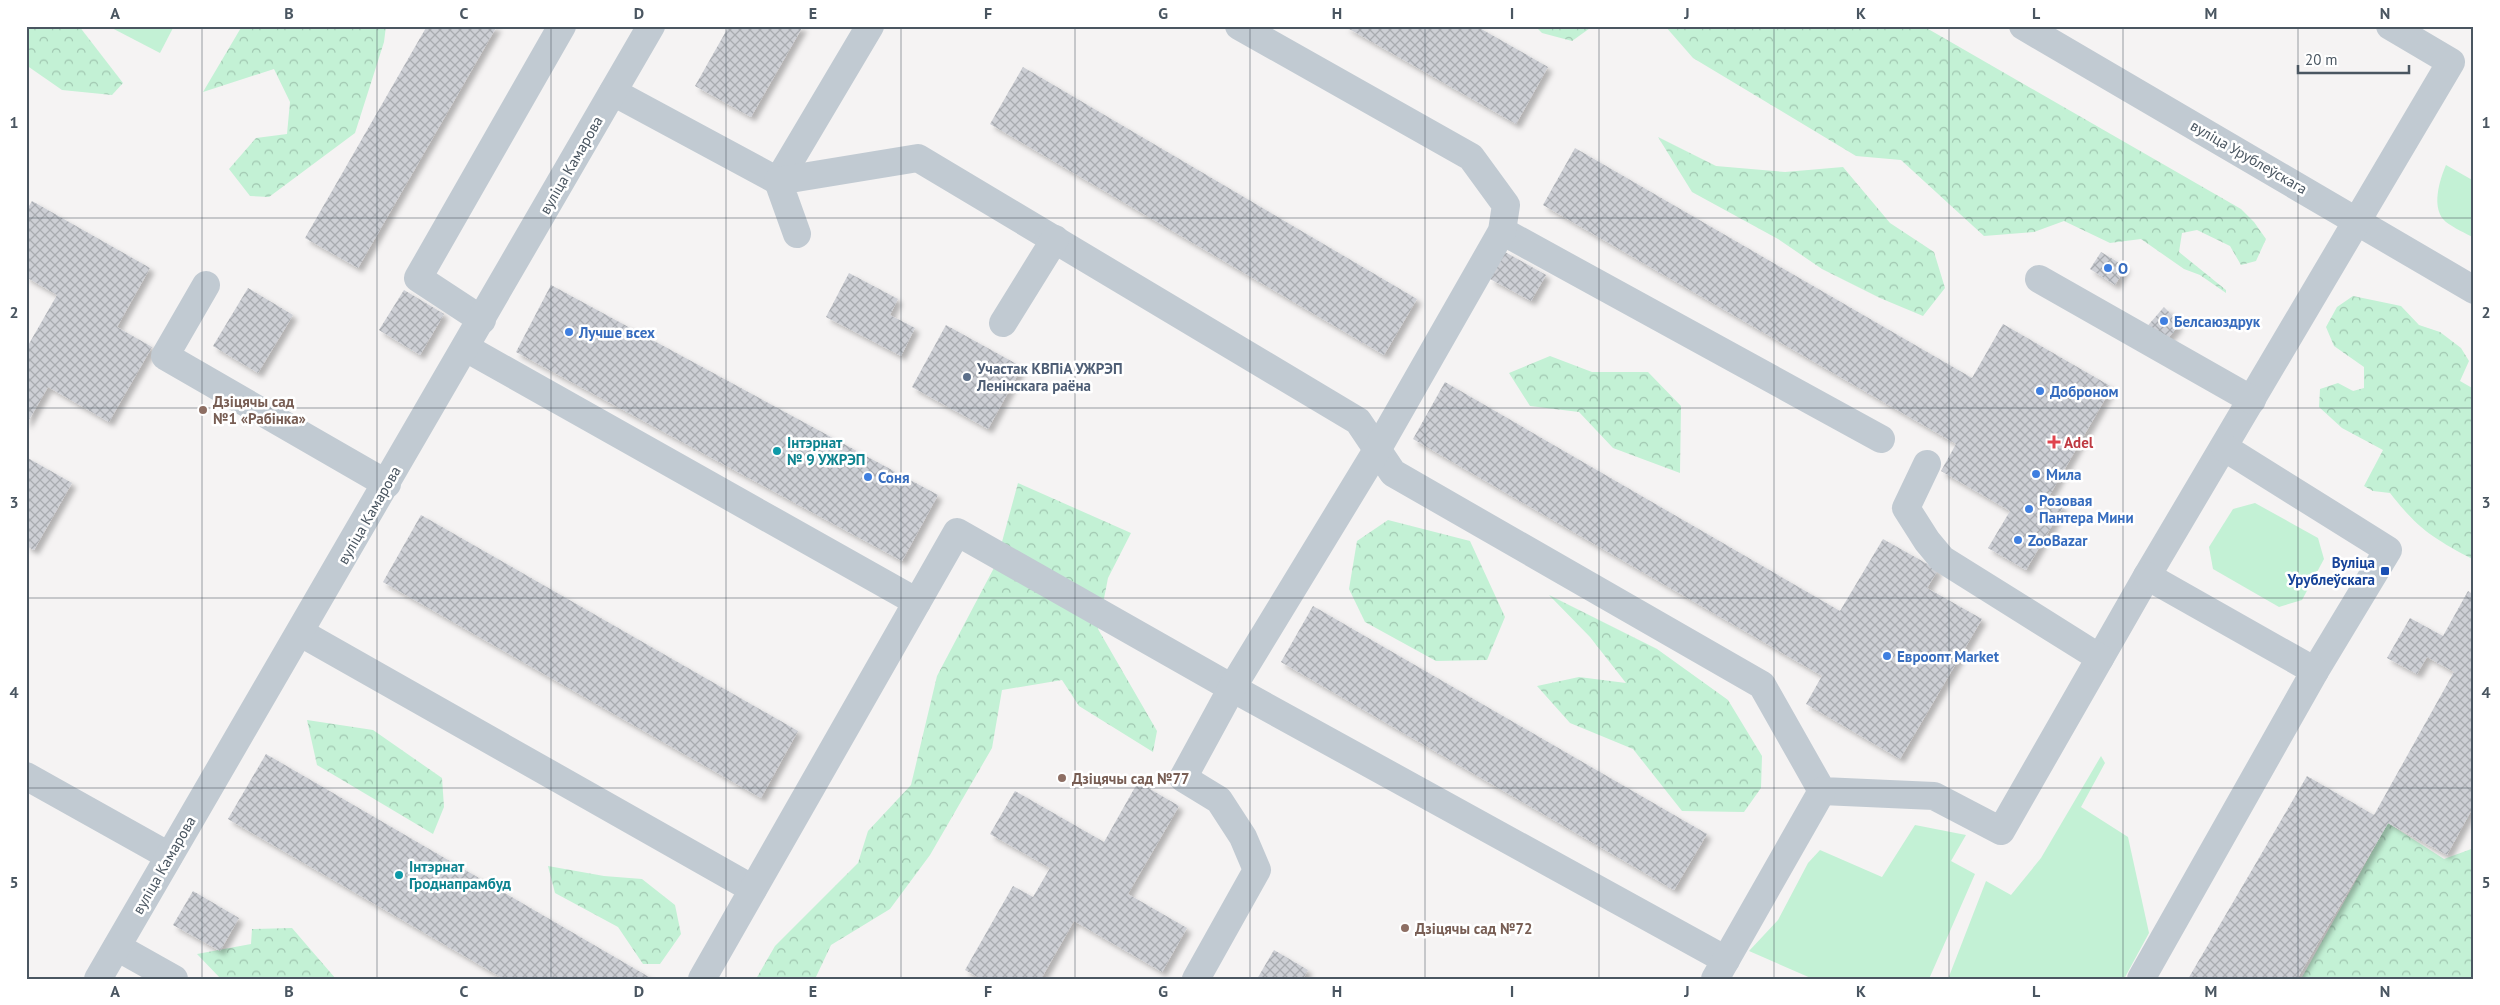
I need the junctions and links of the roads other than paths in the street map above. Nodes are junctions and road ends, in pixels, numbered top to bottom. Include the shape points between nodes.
1 (562, 26) edge
2 (651, 26) edge
3 (870, 26) edge
4 (1239, 26) edge
5 (2023, 26) edge
6 (2390, 26) edge
7 (613, 92) junction
8 (778, 181) junction
9 (2358, 222) junction
10 (1502, 231) junction
11 (797, 234) dead end
12 (1055, 240) junction
13 (2039, 279) dead end
14 (206, 284) dead end
15 (2474, 290) edge
16 (482, 320) junction
17 (1004, 323) dead end
18 (466, 348) junction
19 (2252, 400) junction
20 (1881, 439) dead end
21 (2224, 448) junction
22 (1377, 450) junction
23 (1927, 464) dead end
24 (387, 484) junction
25 (2147, 576) junction
26 (918, 602) junction
27 (300, 633) junction
28 (2100, 658) junction
29 (2315, 671) junction
30 (1232, 688) junction
31 (26, 776) edge
32 (1822, 791) junction
33 (169, 856) junction
34 (754, 889) junction
35 (117, 947) junction
36 (1721, 969) edge
37 (98, 979) edge
38 (174, 979) edge
39 (702, 979) edge
40 (1196, 979) edge
41 (2141, 979) edge

1 - 16 street via 418,278
2 - 7 street, вуліца Камарова
3 - 8 street
4 - 10 street via 1472,157 1506,205
5 - 9 street, вуліца Урублеўскага
6 - 9 street via 2452,62
7 - 8 street
7 - 16 street, вуліца Камарова
8 - 11 street
8 - 12 street via 918,158
9 - 15 street, вуліца Урублеўскага
9 - 19 street
10 - 20 street
10 - 22 street
12 - 17 street
12 - 22 street via 1358,421
13 - 19 street
14 - 24 street via 165,356
16 - 18 street, вуліца Камарова
18 - 24 street, вуліца Камарова
18 - 26 street
19 - 21 street
21 - 25 street
21 - 29 street via 2388,550
22 - 30 street
22 - 32 street via 1393,473 1762,685
23 - 28 street via 1906,508 1942,559
24 - 27 street, вуліца Камарова
25 - 28 street
25 - 29 street
26 - 30 street via 957,532
26 - 34 street
27 - 33 street, вуліца Камарова
27 - 34 street
28 - 32 street via 2001,831 1934,796
29 - 41 street
30 - 36 street
30 - 40 street via 1183,778 1219,800 1243,837 1257,870
31 - 33 street
32 - 36 street
33 - 35 street, вуліца Камарова
34 - 39 street
35 - 37 street, вуліца Камарова
35 - 38 street

